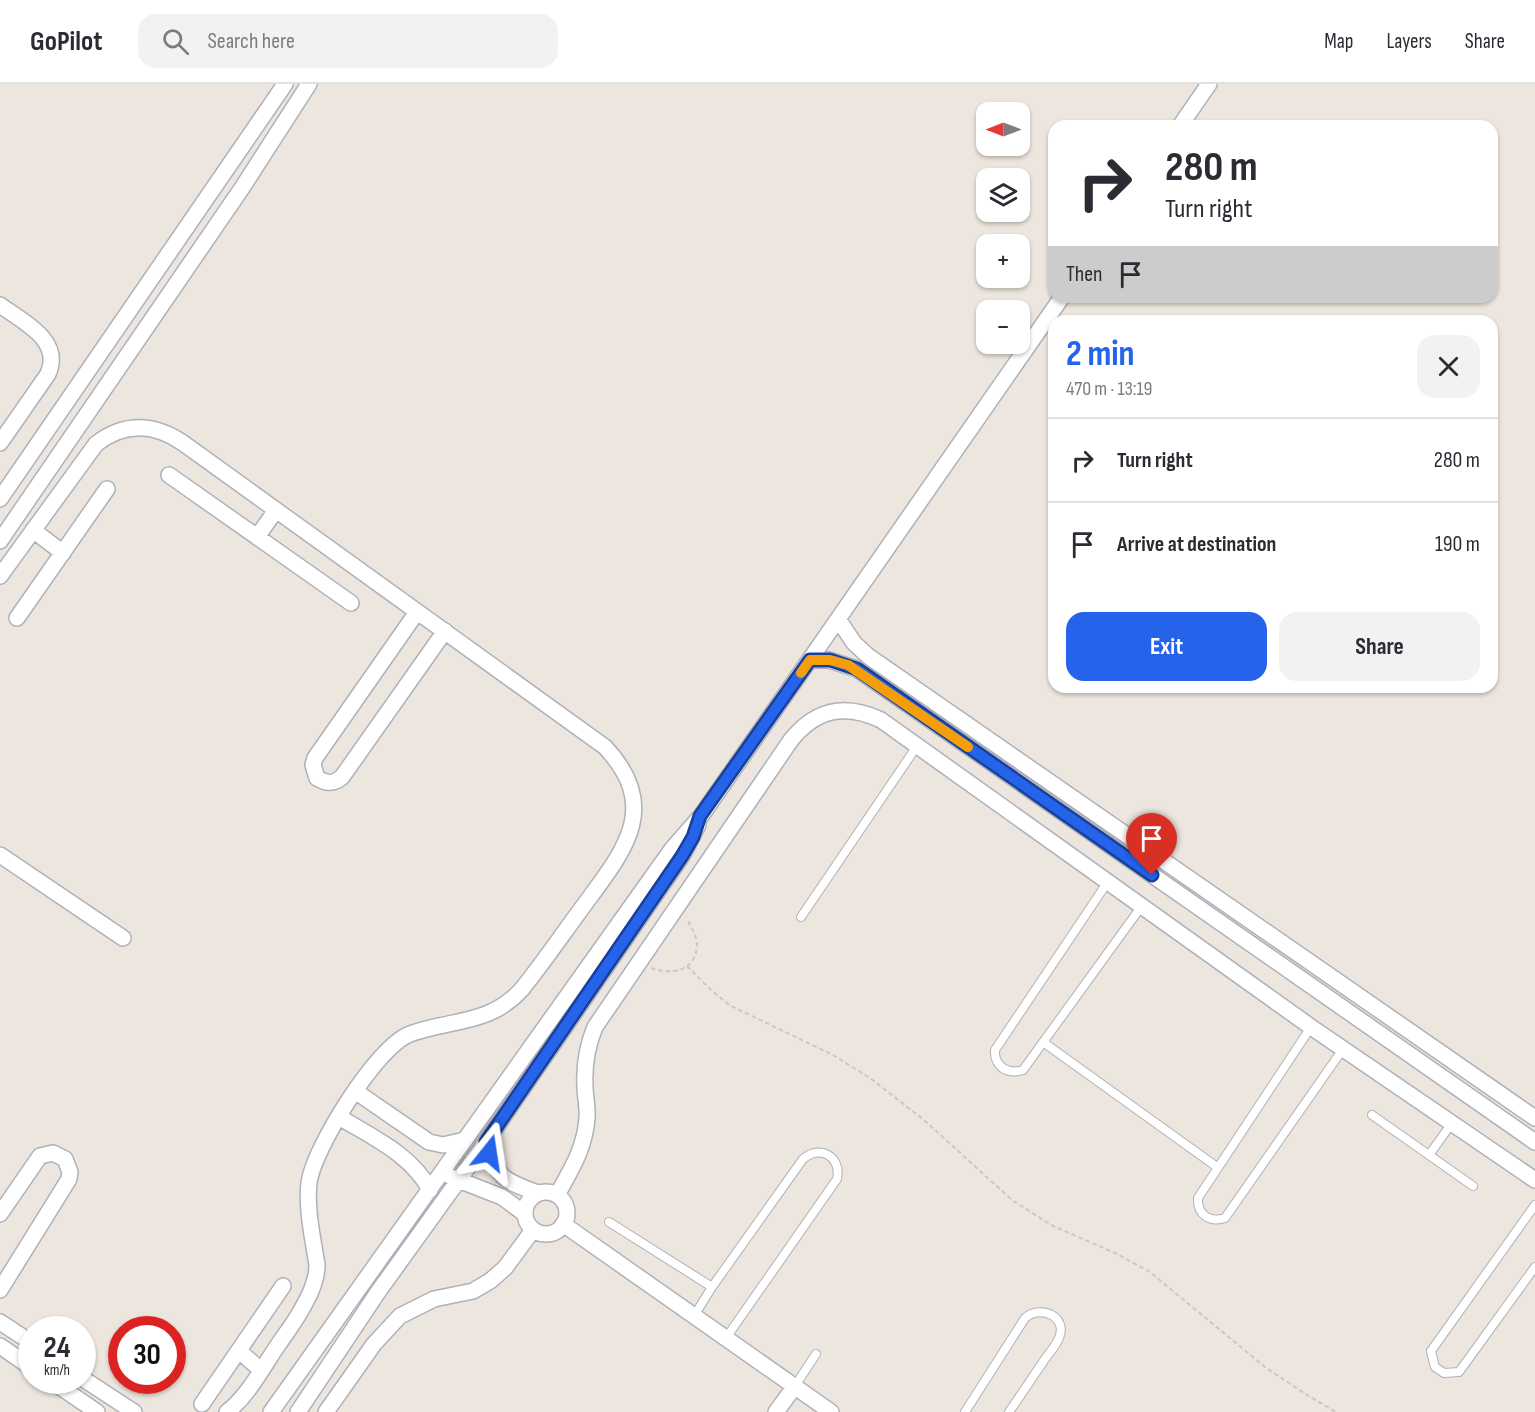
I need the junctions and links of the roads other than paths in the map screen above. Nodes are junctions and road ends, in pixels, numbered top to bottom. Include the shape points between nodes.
1 (285, 84) edge
2 (309, 84) edge
3 (1209, 84) edge
4 (1184, 120) edge
5 (0, 305) edge
6 (1048, 317) edge
7 (0, 443) edge
8 (169, 475) dead end
9 (107, 489) dead end
10 (0, 499) edge
11 (276, 510) junction
12 (33, 530) junction
13 (257, 537) junction
14 (0, 541) edge
15 (63, 553) junction
16 (0, 576) edge
17 (351, 603) dead end
18 (417, 612) junction
19 (17, 618) dead end
20 (838, 619) junction
21 (445, 631) junction
22 (810, 660) junction
23 (917, 746) junction
24 (700, 816) junction
25 (0, 855) edge
26 (1107, 883) junction
27 (1141, 907) junction
28 (801, 916) dead end
29 (123, 938) dead end
30 (1311, 1027) junction
31 (1043, 1042) junction
32 (1343, 1049) junction
33 (355, 1091) junction
34 (1372, 1115) dead end
35 (339, 1117) junction
36 (1535, 1118) edge
37 (1452, 1123) junction
38 (465, 1140) junction
39 (486, 1142) junction
40 (1535, 1142) edge
41 (1429, 1155) junction
42 (1217, 1167) junction
43 (443, 1172) junction
44 (457, 1180) junction
45 (1535, 1180) edge
46 (1473, 1186) dead end
47 (430, 1190) junction
48 (538, 1193) junction
49 (556, 1195) junction
50 (1535, 1205) edge
51 (0, 1214) edge
52 (525, 1214) junction
53 (609, 1222) dead end
54 (563, 1224) junction
55 (533, 1230) junction
56 (1535, 1267) edge
57 (284, 1286) dead end
58 (712, 1287) junction
59 (0, 1290) edge
60 (694, 1316) junction
61 (0, 1322) edge
62 (18, 1334) edge
63 (726, 1338) junction
64 (0, 1346) edge
65 (239, 1351) junction
66 (816, 1354) dead end
67 (18, 1358) edge
68 (261, 1370) junction
69 (795, 1386) junction
70 (96, 1387) edge
71 (71, 1394) edge
72 (202, 1404) dead end
73 (97, 1412) edge
74 (134, 1412) edge
75 (227, 1412) edge
76 (271, 1412) edge
77 (298, 1412) edge
78 (326, 1412) edge
79 (776, 1412) edge
80 (831, 1412) edge
81 (965, 1412) edge
82 (1010, 1412) edge

1 - 10 street
2 - 14 street
3 - 4 street
5 - 7 street via 43,337 52,361 48,374
6 - 20 street
8 - 13 street
9 - 15 street
11 - 12 street via 174,437 155,428 134,427 113,433 96,444
11 - 13 street
11 - 18 street
12 - 15 street
12 - 16 street
13 - 17 street
15 - 19 street
18 - 21 street
18 - 21 street via 315,758 317,778 330,783 342,777
20 - 22 street
20 - 36 street via 854,644 868,656
21 - 33 street via 605,747 629,783 632,826 621,854 516,996 489,1014 428,1027 395,1042
22 - 24 street
22 - 40 street via 830,660 857,669
23 - 26 street
23 - 28 lane
23 - 49 street via 881,720 854,711 825,714 800,729 791,740 602,1014 589,1041 586,1131 575,1165
24 - 38 street
24 - 39 street via 682,856
25 - 29 street
26 - 27 street
26 - 31 lane via 995,1050 996,1060 1007,1071 1023,1070
27 - 30 street
27 - 31 lane
30 - 32 street
30 - 42 lane
31 - 42 lane
32 - 37 street
32 - 42 lane via 1225,1218 1215,1220 1206,1217 1197,1203
33 - 35 street
33 - 38 street via 429,1142 444,1145
34 - 41 lane
35 - 47 street via 410,1163
35 - 68 street via 308,1185 317,1265 314,1282 303,1307
37 - 41 lane
37 - 45 street
38 - 43 street
39 - 44 street
39 - 48 street via 494,1166 504,1180
41 - 46 lane
43 - 44 street
43 - 47 street
44 - 52 street via 502,1197
44 - 77 street
47 - 76 street
48 - 49 street
48 - 52 street via 528,1202
49 - 54 street via 565,1205
50 - 56 lane via 1431,1351 1436,1366 1444,1373 1459,1372
51 - 59 street via 40,1156 53,1153 65,1159 69,1179
52 - 55 street
53 - 58 lane
54 - 55 street via 554,1232
54 - 60 street
55 - 78 street via 505,1268 490,1281 473,1291 434,1299 400,1316 374,1344
57 - 65 street
58 - 60 lane
58 - 63 lane via 803,1159 813,1152 831,1156 837,1164 837,1179
60 - 63 street
61 - 62 street
63 - 69 street
64 - 67 street
65 - 68 street
65 - 72 street
66 - 69 lane
68 - 75 street
69 - 79 street
69 - 80 street
70 - 74 street
71 - 73 street
81 - 82 lane via 1025,1318 1035,1312 1048,1312 1059,1324 1059,1339

